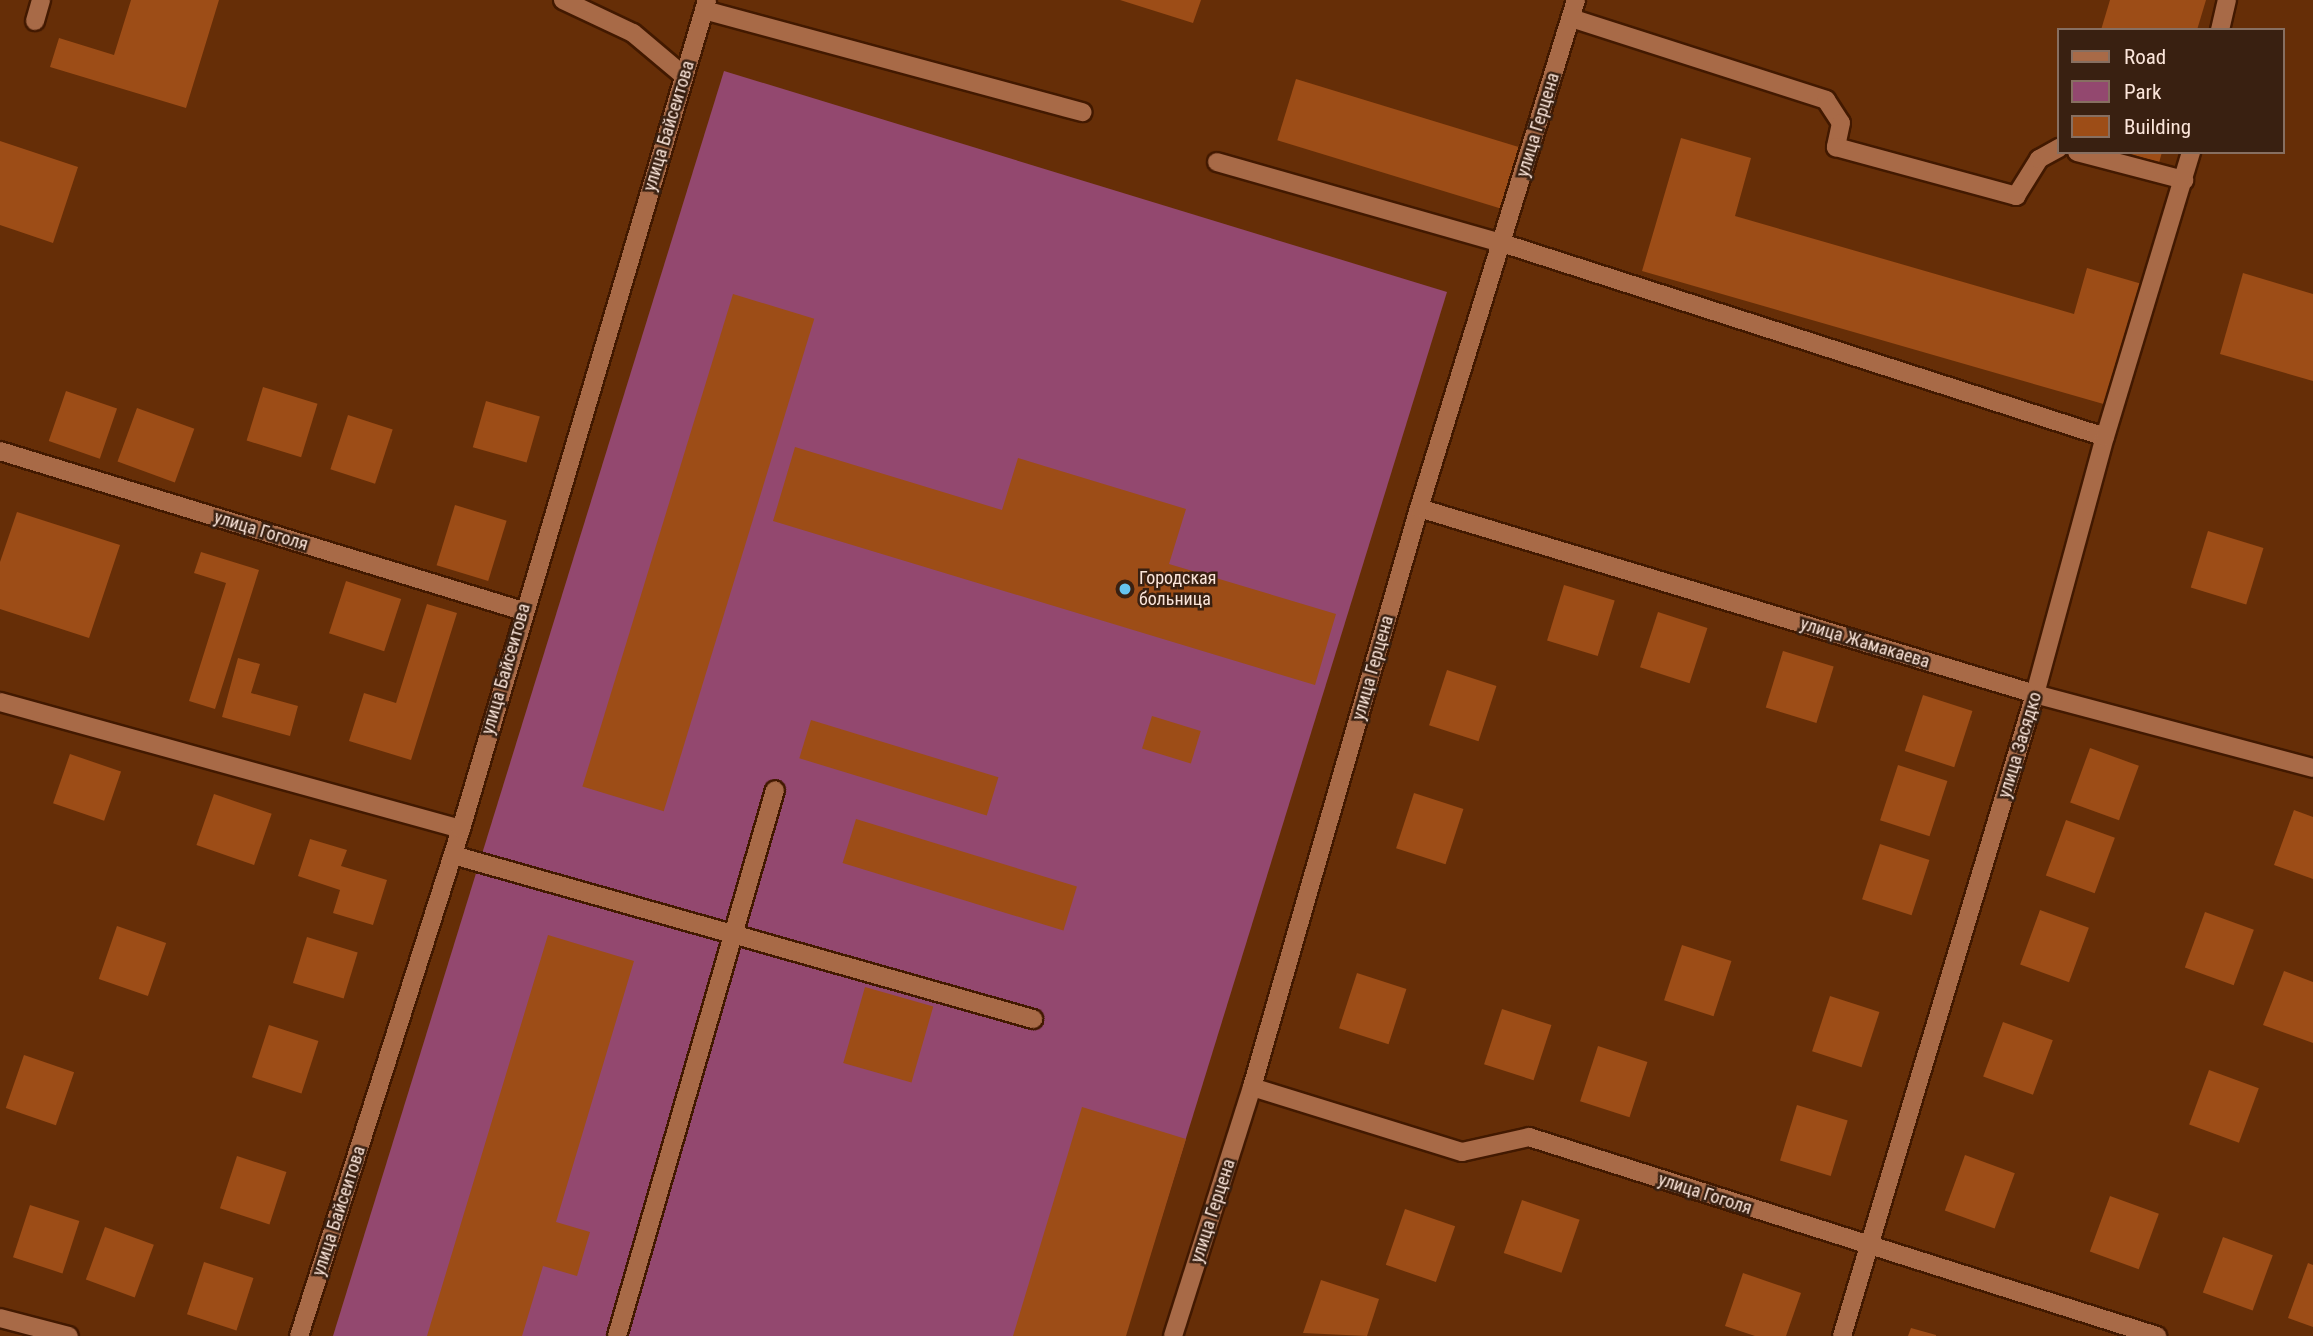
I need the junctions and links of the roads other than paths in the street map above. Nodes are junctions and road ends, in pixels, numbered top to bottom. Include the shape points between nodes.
1 (41, 0) edge
2 (563, 0) edge
3 (1576, 0) edge
4 (2227, 0) edge
5 (705, 5) edge
6 (1571, 18) junction
7 (35, 20) dead end
8 (2220, 28) edge
9 (684, 76) junction
10 (1082, 112) dead end
11 (2058, 149) edge
12 (2085, 154) edge
13 (2190, 154) edge
14 (1217, 162) dead end
15 (2184, 180) junction
16 (1502, 243) junction
17 (2105, 437) junction
18 (0, 451) edge
19 (1419, 508) junction
20 (523, 611) junction
21 (2035, 694) junction
22 (0, 702) edge
23 (2313, 768) edge
24 (775, 790) dead end
25 (461, 829) junction
26 (453, 855) junction
27 (734, 934) junction
28 (1033, 1019) dead end
29 (1252, 1087) junction
30 (1870, 1246) junction
31 (0, 1318) edge
32 (69, 1336) edge
33 (299, 1336) edge
34 (617, 1336) edge
35 (1173, 1336) edge
36 (1842, 1336) edge
37 (2157, 1336) edge

1 - 7 street
2 - 9 street via 633,33
3 - 6 street, улица Герцена
4 - 8 street
5 - 9 street, улица Байсеитова
5 - 10 street
6 - 11 street via 1826,100 1841,123 1836,147 2016,196 2039,159
6 - 16 street, улица Герцена
9 - 20 street, улица Байсеитова
12 - 15 street
13 - 15 street, улица Засядко
14 - 16 street
15 - 17 street, улица Засядко
16 - 17 street
16 - 19 street, улица Герцена
17 - 21 street, улица Засядко
18 - 20 street, улица Гоголя
19 - 21 street, улица Жамакаева
19 - 29 street, улица Герцена
20 - 25 street, улица Байсеитова
21 - 23 street, улица Жамакаева
21 - 30 street, улица Засядко
22 - 25 street
24 - 27 street
25 - 26 street, улица Байсеитова
26 - 27 street
26 - 33 street, улица Байсеитова
27 - 28 street
27 - 34 street
29 - 30 street, улица Гоголя via 1462,1152 1530,1137
29 - 35 street, улица Герцена
30 - 36 street, улица Засядко
30 - 37 street, улица Гоголя
31 - 32 street

